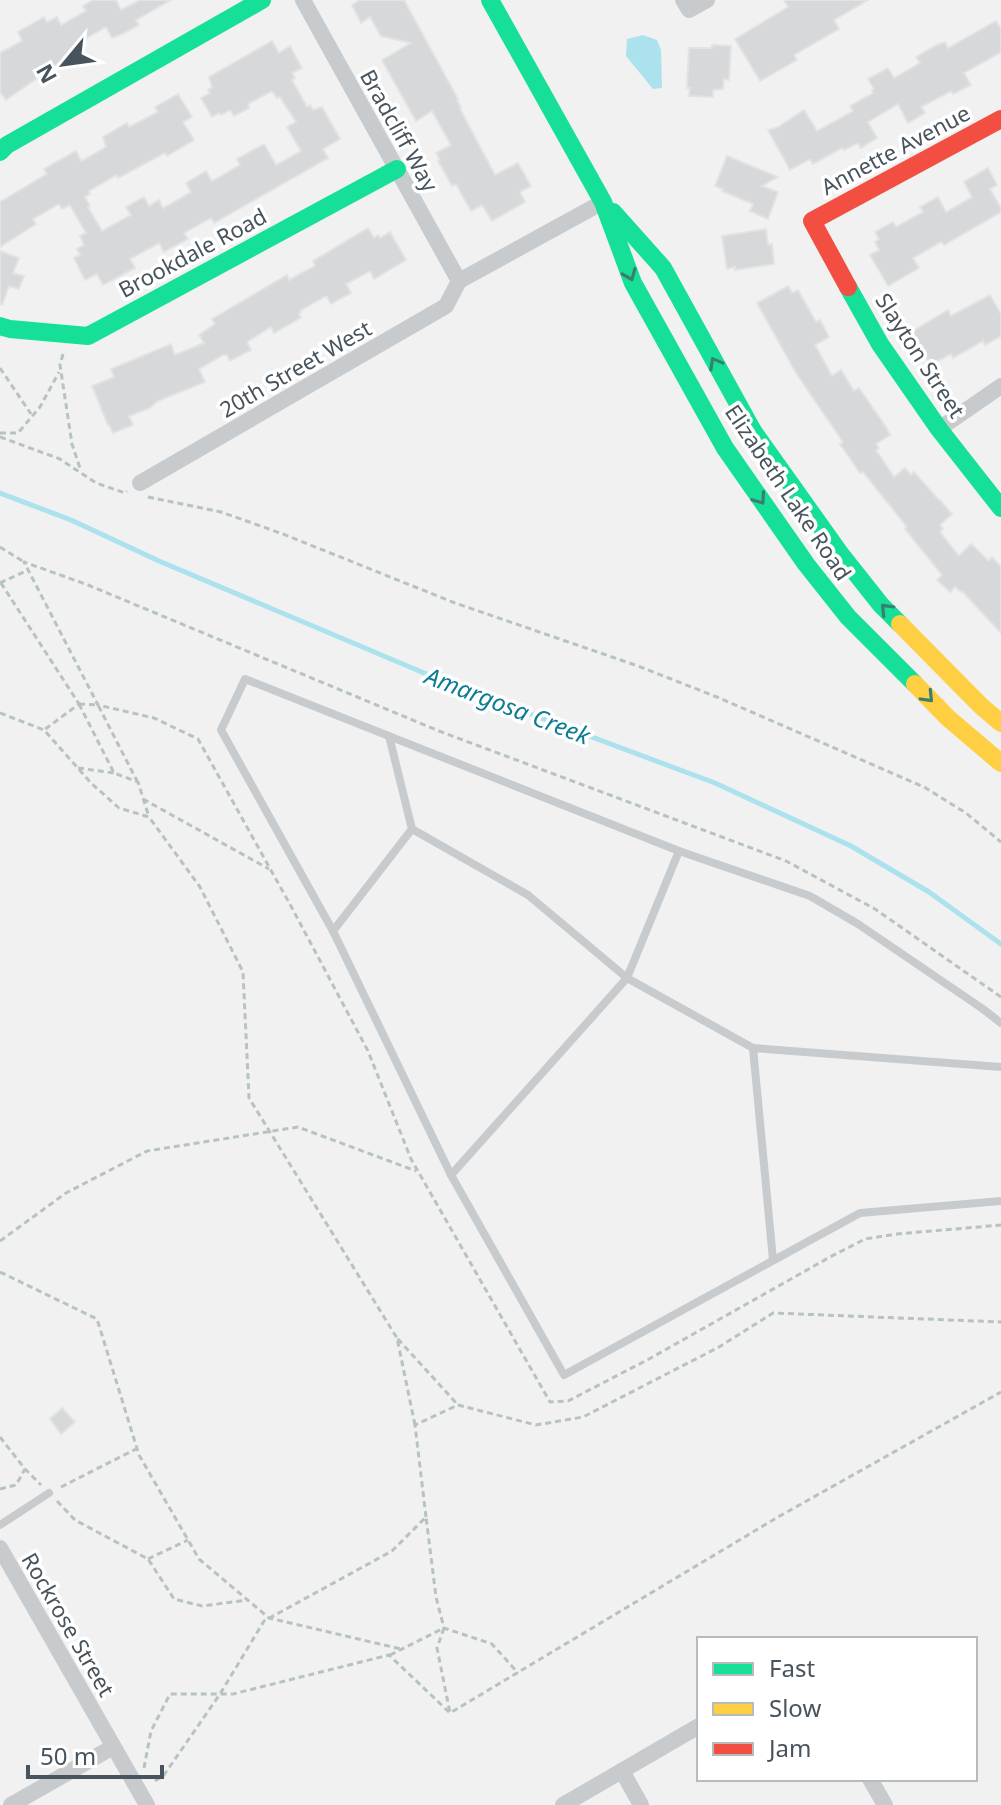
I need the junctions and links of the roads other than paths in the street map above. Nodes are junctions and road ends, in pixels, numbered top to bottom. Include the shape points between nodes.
1 (262, 0) edge
2 (303, 0) edge
3 (490, 0) edge
4 (707, 0) edge
5 (686, 5) edge
6 (1001, 119) edge
7 (0, 152) edge
8 (397, 169) junction
9 (603, 202) junction
10 (812, 221) joint
11 (459, 281) junction
12 (0, 326) edge
13 (1001, 386) edge
14 (939, 429) junction
15 (140, 483) road end
16 (1001, 508) edge
17 (1001, 723) edge
18 (389, 736) junction
19 (1001, 763) edge
20 (412, 829) junction
21 (679, 851) junction
22 (333, 931) junction
23 (627, 978) junction
24 (1001, 1023) edge
25 (753, 1048) junction
26 (1001, 1067) edge
27 (451, 1175) junction
28 (1001, 1201) edge
29 (773, 1260) junction
30 (49, 1493) road end
31 (0, 1525) edge
32 (0, 1548) edge
33 (697, 1727) edge
34 (113, 1747) junction
35 (622, 1771) junction
36 (871, 1781) edge
37 (143, 1798) edge
38 (11, 1805) edge
39 (563, 1805) edge
40 (641, 1805) edge
41 (885, 1805) edge

1 - 7 main road
2 - 8 street, Bradcliff Way
3 - 9 main road, Elizabeth Lake Road
4 - 5 street
6 - 10 main road, Annette Avenue
8 - 11 street, Bradcliff Way
8 - 12 main road, Brookdale Road via 88,336
9 - 11 street
17 -> 9 main road, Elizabeth Lake Road via 881,605 839,552 753,431 663,268
9 -> 19 main road, Elizabeth Lake Road via 640,297 725,448 806,564 848,617 948,718
10 - 14 main road, Slayton Street via 880,344
11 - 15 street, 20th Street West via 446,306
13 - 14 street
14 - 16 main road, Slayton Street
18 - 20 lane
18 - 21 lane
18 - 22 lane via 245,679 221,730
20 - 22 lane
20 - 23 lane via 528,895
21 - 23 lane
21 - 24 lane via 810,896
22 - 27 lane
23 - 25 lane
23 - 27 lane
25 - 26 lane
25 - 29 lane
27 - 29 lane via 564,1375
28 - 29 lane via 860,1213
30 - 31 lane
32 - 34 street, Rockrose Street
33 - 35 street
34 - 37 street, Rockrose Street
34 - 38 street
35 - 39 street
35 - 40 street
36 - 41 street

